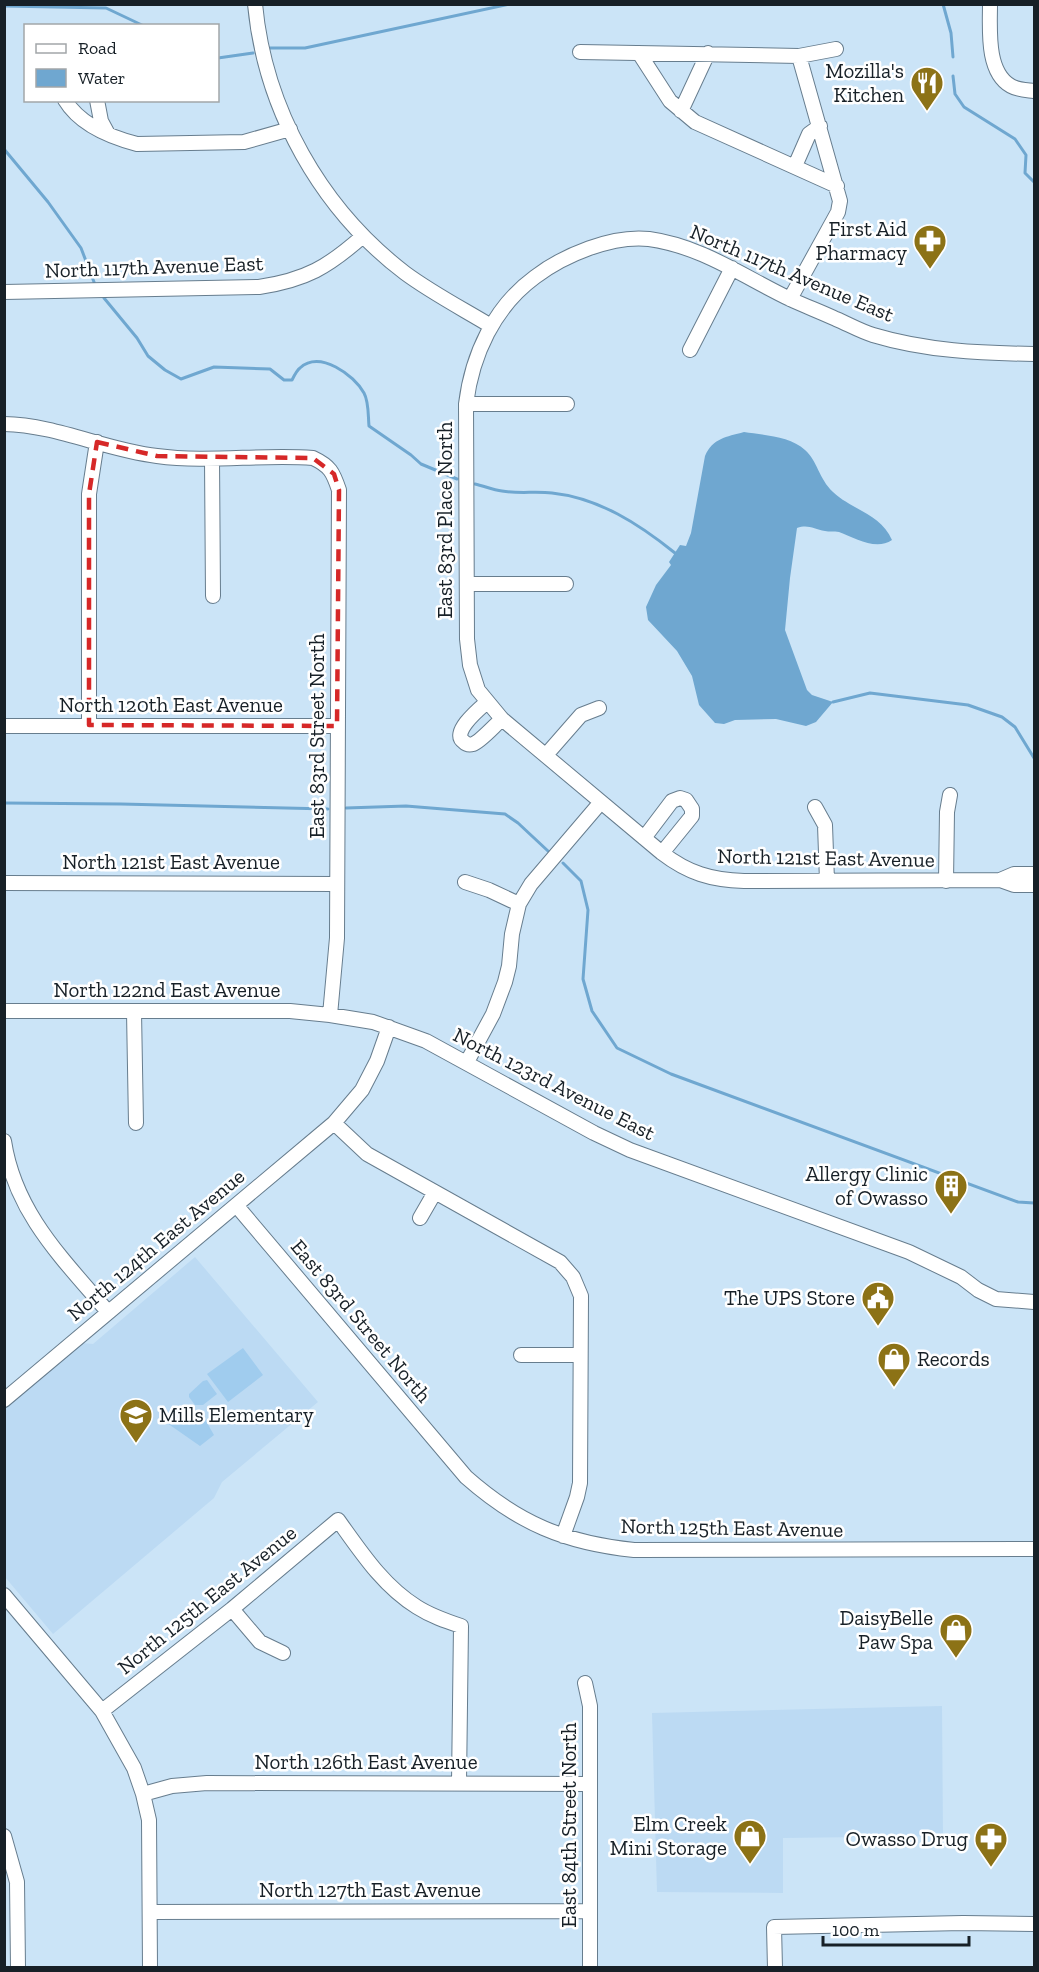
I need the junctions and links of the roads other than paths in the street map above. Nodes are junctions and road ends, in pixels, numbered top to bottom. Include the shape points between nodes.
1 (255, 4) edge
2 (990, 4) edge
3 (836, 49) dead end
4 (580, 52) dead end
5 (639, 53) junction
6 (708, 53) junction
7 (799, 56) junction
8 (1035, 91) edge
9 (66, 102) edge
10 (97, 102) edge
11 (681, 111) junction
12 (820, 126) junction
13 (290, 129) junction
14 (108, 134) junction
15 (795, 166) junction
16 (837, 186) junction
17 (363, 236) junction
18 (732, 268) junction
19 (4, 292) edge
20 (790, 299) junction
21 (491, 326) junction
22 (690, 350) dead end
23 (1035, 354) edge
24 (466, 404) junction
25 (567, 404) dead end
26 (4, 424) edge
27 (97, 442) junction
28 (213, 459) junction
29 (467, 584) junction
30 (566, 584) dead end
31 (213, 596) dead end
32 (598, 708) dead end
33 (494, 711) joint
34 (4, 726) edge
35 (88, 726) junction
36 (337, 726) junction
37 (546, 755) junction
38 (950, 795) dead end
39 (601, 802) junction
40 (815, 807) dead end
41 (644, 838) junction
42 (662, 853) junction
43 (1035, 874) edge
44 (1000, 880) junction
45 (827, 881) junction
46 (946, 881) junction
47 (465, 882) dead end
48 (4, 883) edge
49 (337, 884) junction
50 (1035, 885) edge
51 (519, 904) junction
52 (4, 1011) edge
53 (134, 1012) junction
54 (330, 1015) junction
55 (389, 1027) junction
56 (467, 1062) junction
57 (136, 1123) dead end
58 (334, 1123) junction
59 (4, 1141) edge
60 (435, 1192) junction
61 (236, 1205) junction
62 (420, 1218) dead end
63 (1035, 1302) edge
64 (108, 1312) junction
65 (521, 1355) dead end
66 (580, 1355) junction
67 (6, 1396) edge
68 (454, 1464) joint
69 (563, 1536) junction
70 (1035, 1549) edge
71 (4, 1595) edge
72 (232, 1609) junction
73 (283, 1653) dead end
74 (585, 1683) dead end
75 (102, 1711) junction
76 (459, 1783) junction
77 (590, 1784) junction
78 (143, 1794) junction
79 (4, 1836) edge
80 (590, 1911) junction
81 (150, 1912) junction
82 (1035, 1924) edge
83 (18, 1968) edge
84 (150, 1968) edge
85 (590, 1968) edge
86 (775, 1968) edge

1 - 13 street via 266,69
2 - 8 street via 991,44 999,74 1011,86
3 - 7 street
4 - 5 street
5 - 6 street
5 - 11 street via 670,101
6 - 7 street
6 - 11 street
7 - 12 street
9 - 14 street via 92,128
10 - 14 street
11 - 15 street via 695,122
12 - 15 street via 809,134
12 - 16 street
13 - 14 street via 226,144 137,144
13 - 17 street via 331,201
15 - 16 street
16 - 20 street via 838,212
17 - 19 street, North 117th Avenue East via 315,272 278,284
17 - 21 street via 405,273
18 - 20 street, North 117th Avenue East
18 - 21 street, North 117th Avenue East via 690,249 648,239 581,250 544,270 513,297
18 - 22 street
20 - 23 street, North 117th Avenue East via 871,334 917,345
21 - 24 street, East 83rd Place North via 474,363
24 - 25 street
24 - 29 street, East 83rd Place North
26 - 27 street via 37,427
27 - 28 street via 157,456
27 - 35 street via 89,494
28 - 31 street
28 - 36 street, East 83rd Street North via 313,458 334,474 339,490
29 - 30 street
29 - 33 street, East 83rd Place North via 467,646 478,690
32 - 37 street via 581,715
33 - 37 street, North 121st East Avenue
34 - 35 street, North 120th East Avenue
35 - 36 street, North 120th East Avenue
36 - 49 street, East 83rd Street North
37 - 39 street, North 121st East Avenue
38 - 46 street
39 - 41 street, North 121st East Avenue
39 - 51 street via 531,884
40 - 45 street via 825,825
41 - 42 street, North 121st East Avenue
41 - 42 street via 672,801 687,800 692,816
42 - 45 street, North 121st East Avenue via 692,872 722,880
43 - 44 street, North 121st East Avenue via 1014,874
44 - 46 street, North 121st East Avenue
44 - 50 street, North 121st East Avenue
45 - 46 street, North 121st East Avenue
47 - 51 street
48 - 49 street, North 121st East Avenue
49 - 54 street, East 83rd Street North via 336,962
51 - 56 street via 505,982
52 - 53 street, North 122nd East Avenue
53 - 54 street, North 122nd East Avenue via 290,1011
53 - 57 street
54 - 55 street, North 122nd East Avenue
55 - 56 street, North 123rd Avenue East
55 - 58 street, North 124th East Avenue via 362,1090
56 - 63 street, North 123rd Avenue East via 630,1150 909,1252 953,1272 996,1299
58 - 60 street via 367,1154
58 - 61 street, North 124th East Avenue
59 - 64 street via 15,1184 34,1222
60 - 62 street
60 - 66 street via 560,1262 573,1276 581,1296
61 - 64 street, North 124th East Avenue
61 - 68 street, East 83rd Street North
64 - 67 street, North 124th East Avenue
65 - 66 street
66 - 69 street via 580,1483
68 - 69 street, North 125th East Avenue via 507,1510
69 - 70 street, North 125th East Avenue via 606,1547 666,1551
71 - 75 street
72 - 73 street via 260,1642
72 - 75 street, North 125th East Avenue
72 - 76 street, North 125th East Avenue via 338,1520 372,1567 398,1593 433,1616 461,1626
74 - 77 street, East 84th Street North via 590,1706
75 - 78 street
76 - 77 street, North 126th East Avenue
76 - 78 street, North 126th East Avenue via 207,1783
77 - 80 street, East 84th Street North
78 - 81 street via 150,1839
79 - 83 street via 17,1882
80 - 81 street, North 127th East Avenue
80 - 85 street, East 84th Street North
81 - 84 street
82 - 86 street via 774,1927

